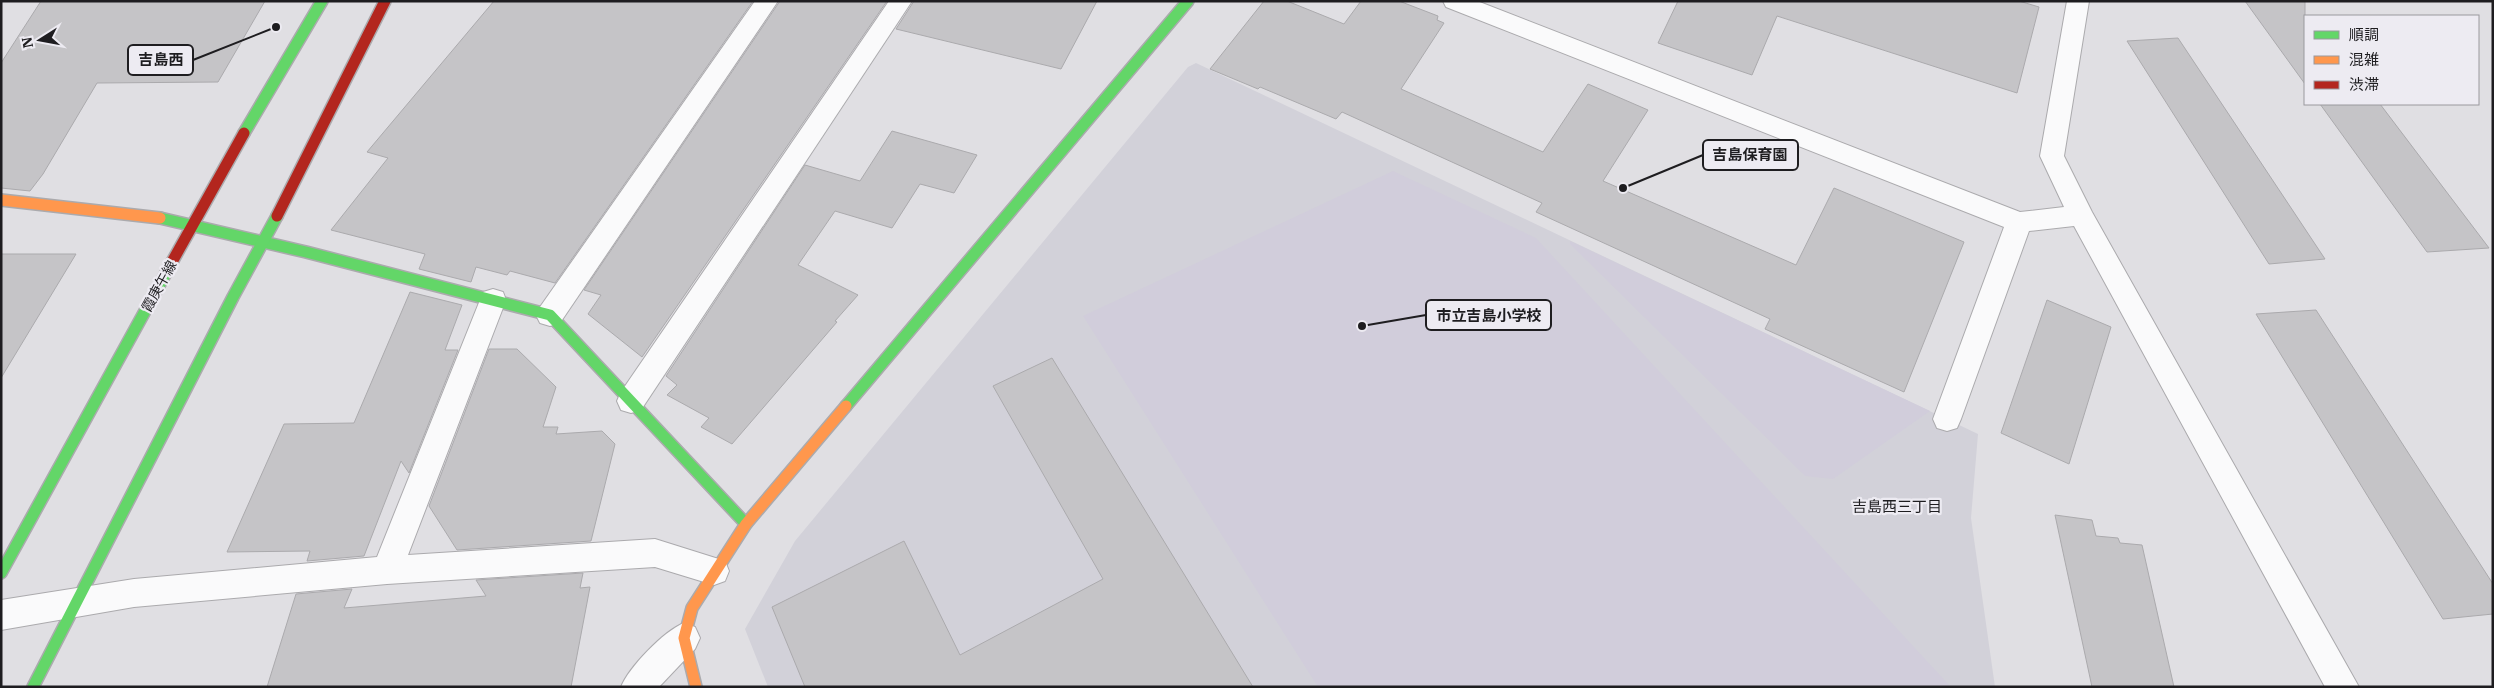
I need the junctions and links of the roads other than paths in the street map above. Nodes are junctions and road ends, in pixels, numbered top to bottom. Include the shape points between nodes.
1 (322, 1) edge
2 (386, 1) edge
3 (767, 1) edge
4 (901, 1) edge
5 (1188, 1) edge
6 (1454, 1) edge
7 (2078, 1) edge
8 (1, 200) edge
9 (2081, 215) junction
10 (2019, 222) junction
11 (192, 227) junction
12 (264, 242) junction
13 (493, 300) junction
14 (550, 315) junction
15 (631, 401) junction
16 (1947, 419) dead end
17 (746, 524) junction
18 (388, 570) junction
19 (714, 571) junction
20 (1, 573) edge
21 (76, 602) junction
22 (1, 615) edge
23 (684, 638) junction
24 (33, 687) edge
25 (637, 687) edge
26 (696, 687) edge
27 (2343, 687) edge

1 - 11 street, 霞庚午線
2 - 12 street
3 - 14 street
4 - 15 street
5 - 17 street
6 - 10 street
7 - 9 street via 2052,156
8 - 11 street via 146,215
9 - 10 street
9 - 27 street
10 - 16 street
11 - 12 street
11 - 20 street, 霞庚午線
12 - 13 street
12 - 21 street
13 - 14 street
13 - 18 street
14 - 15 street
15 - 17 street
17 - 19 street
18 - 19 street via 655,553
18 - 21 street via 134,592
19 - 23 street via 692,608
21 - 22 street
21 - 24 street
23 - 25 street
23 - 26 street

